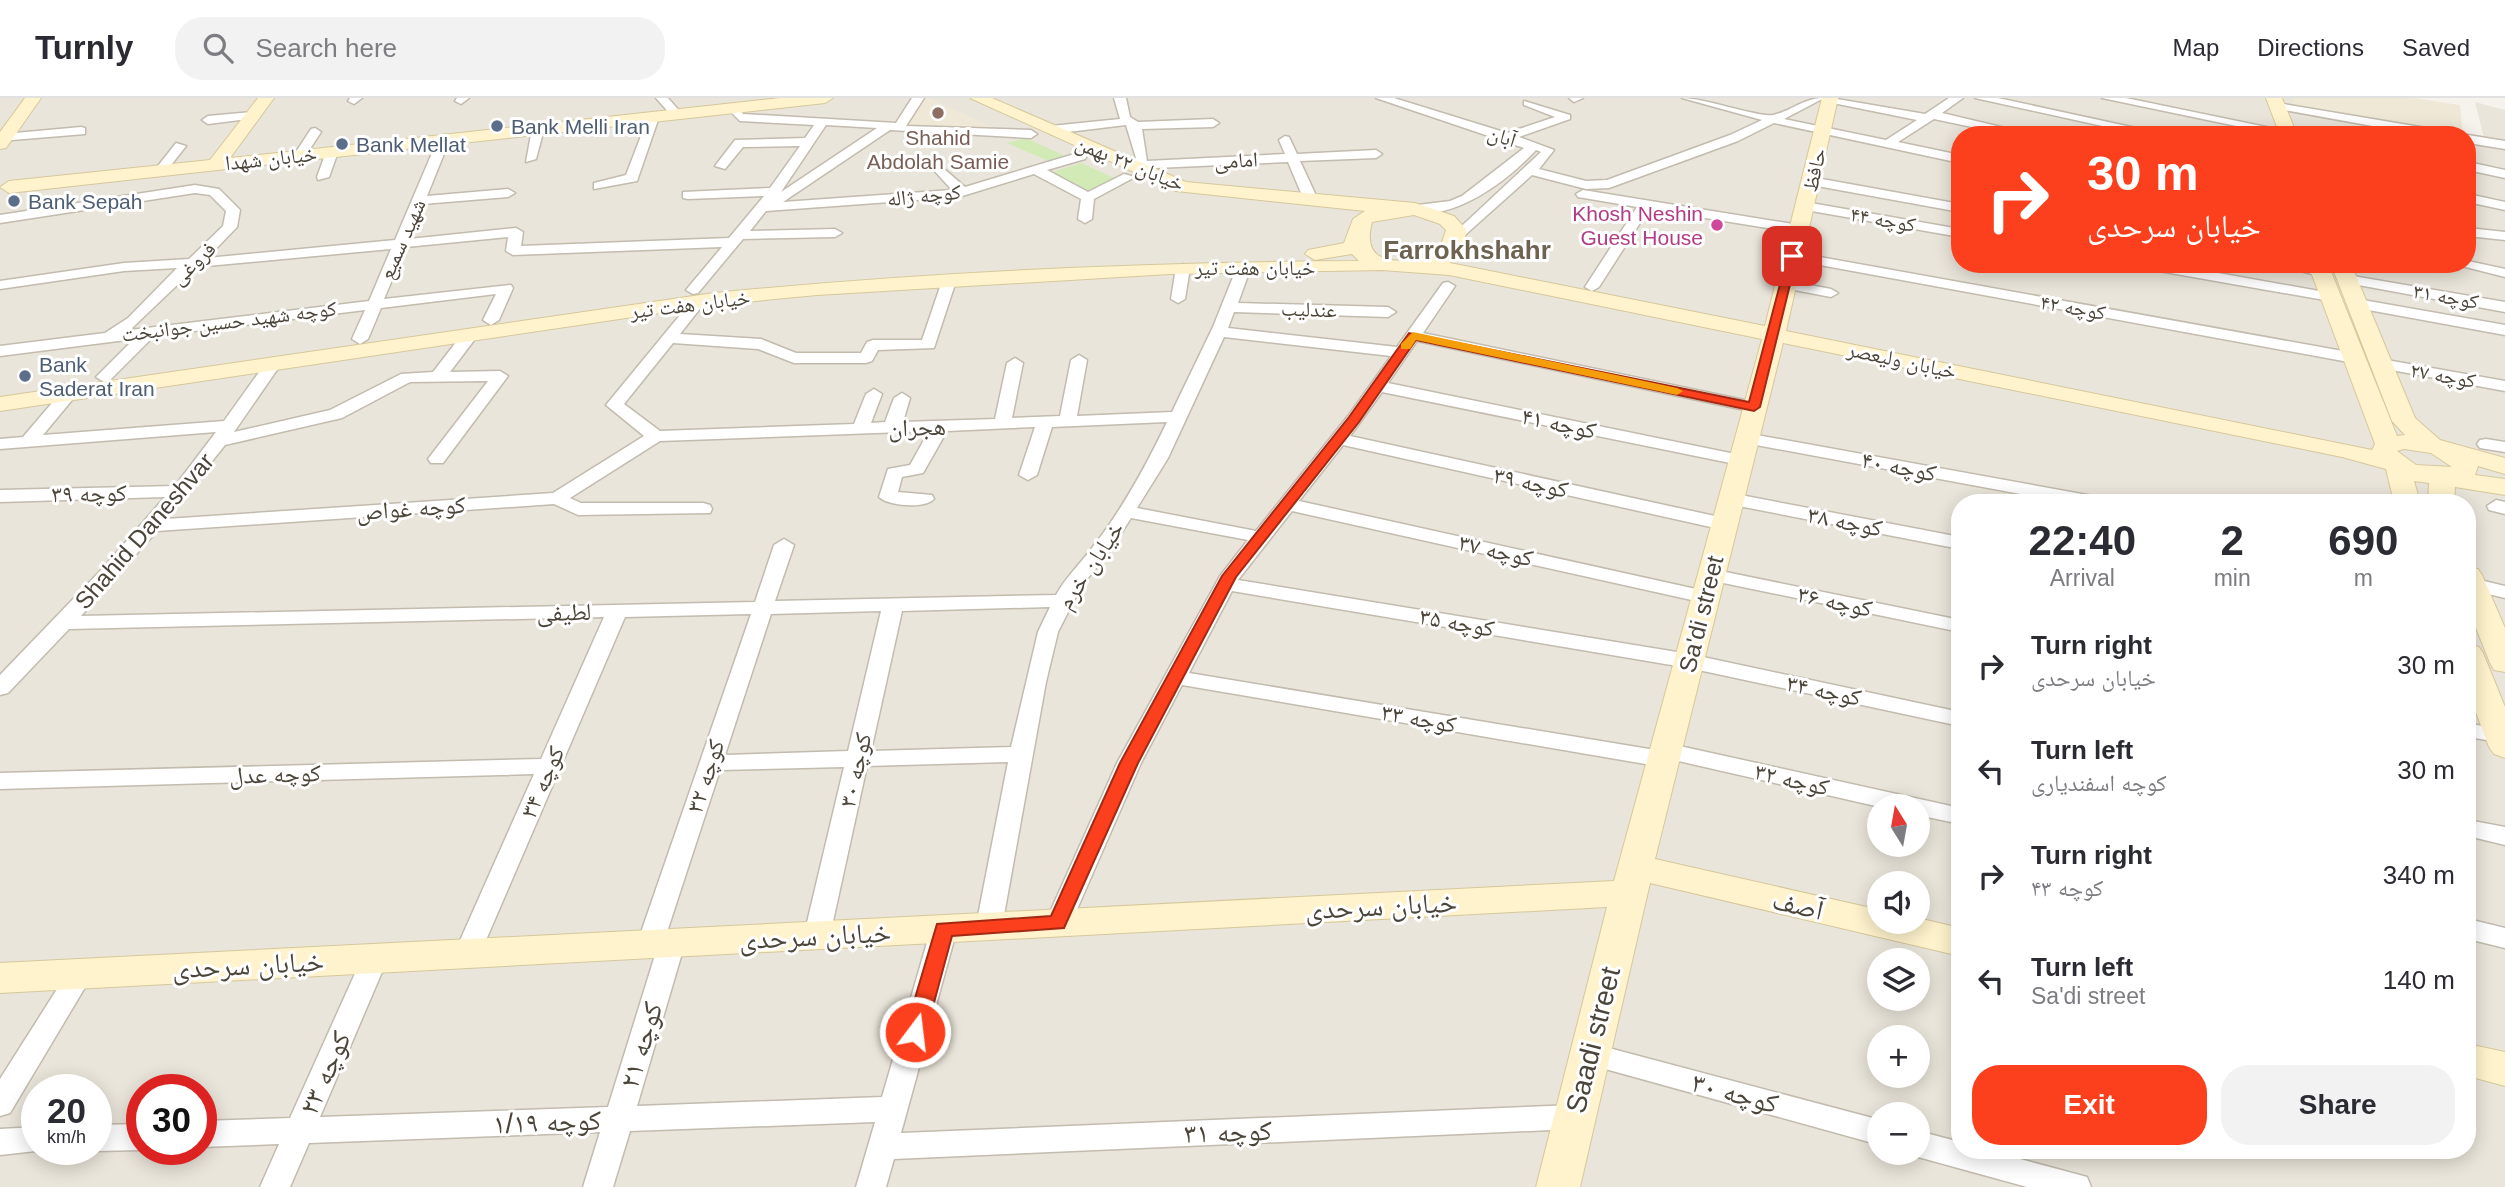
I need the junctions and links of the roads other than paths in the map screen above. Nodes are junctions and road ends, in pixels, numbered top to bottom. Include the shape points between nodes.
1 (33, 98) edge
2 (266, 98) edge
3 (825, 98) edge
4 (918, 98) edge
5 (958, 98) edge
6 (978, 98) edge
7 (1120, 98) edge
8 (1382, 98) edge
9 (1421, 98) edge
10 (1688, 98) edge
11 (1957, 98) edge
12 (1981, 98) edge
13 (2108, 98) edge
14 (663, 99) edge
15 (1825, 99) edge
16 (2276, 102) edge
17 (1528, 103) dead end
18 (1402, 104) junction
19 (678, 106) edge
20 (733, 108) junction
21 (2257, 108) dead end
22 (1929, 116) junction
23 (653, 117) junction
24 (778, 119) junction
25 (1774, 120) junction
26 (248, 121) junction
27 (822, 122) junction
28 (1213, 123) dead end
29 (212, 124) dead end
30 (1132, 124) junction
31 (1982, 126) edge
32 (2118, 126) edge
33 (2238, 126) edge
34 (2264, 126) edge
35 (2288, 126) edge
36 (2398, 126) edge
37 (894, 127) junction
38 (538, 129) junction
39 (1051, 130) junction
40 (80, 131) dead end
41 (1823, 131) junction
42 (315, 132) dead end
43 (1031, 134) junction
44 (1507, 137) junction
45 (444, 139) junction
46 (1285, 140) dead end
47 (2476, 140) edge
48 (2, 141) edge
49 (761, 142) junction
50 (1525, 143) junction
51 (1888, 144) junction
52 (2505, 145) edge
53 (180, 146) dead end
54 (810, 147) junction
55 (332, 152) junction
56 (1376, 154) dead end
57 (300, 155) junction
58 (1081, 156) junction
59 (1951, 157) edge
60 (1293, 158) junction
61 (530, 159) dead end
62 (209, 165) junction
63 (721, 166) dead end
64 (936, 166) dead end
65 (2476, 168) edge
66 (1036, 170) junction
67 (160, 171) junction
68 (1131, 171) junction
69 (1530, 171) junction
70 (2505, 174) edge
71 (120, 175) junction
72 (323, 177) dead end
73 (1811, 181) junction
74 (1517, 183) junction
75 (1609, 184) junction
76 (599, 186) dead end
77 (3, 187) edge
78 (195, 189) junction
79 (775, 192) junction
80 (962, 192) junction
81 (1570, 192) junction
82 (508, 193) dead end
83 (688, 195) dead end
84 (1088, 197) junction
85 (420, 200) junction
86 (870, 200) junction
87 (1311, 200) junction
88 (2476, 200) edge
89 (1645, 204) junction
90 (92, 205) junction
91 (1805, 206) junction
92 (1951, 206) edge
93 (2505, 206) edge
94 (762, 207) junction
95 (1415, 209) junction
96 (870, 215) dead end
97 (0, 219) edge
98 (1085, 219) dead end
99 (77, 227) dead end
100 (1799, 229) junction
101 (1951, 231) edge
102 (835, 233) dead end
103 (2476, 233) edge
104 (1357, 235) junction
105 (2505, 236) edge
106 (736, 238) junction
107 (399, 243) junction
108 (1451, 249) junction
109 (1792, 256) junction
110 (191, 264) junction
111 (1395, 265) junction
112 (1244, 267) junction
113 (2476, 267) edge
114 (1183, 268) junction
115 (2193, 273) edge
116 (2331, 273) edge
117 (2333, 273) edge
118 (2345, 273) edge
119 (2505, 273) edge
120 (949, 281) junction
121 (1784, 284) junction
122 (0, 285) edge
123 (1448, 286) dead end
124 (1592, 286) junction
125 (1831, 293) dead end
126 (696, 296) junction
127 (2330, 297) junction
128 (1178, 299) dead end
129 (375, 302) junction
130 (2357, 304) junction
131 (1229, 307) junction
132 (2505, 307) edge
133 (1388, 312) dead end
134 (491, 320) junction
135 (1775, 328) junction
136 (2505, 330) edge
137 (1219, 332) junction
138 (149, 333) junction
139 (470, 335) junction
140 (109, 337) junction
141 (669, 338) junction
142 (360, 339) junction
143 (1407, 344) junction
144 (0, 351) edge
145 (277, 357) junction
146 (2354, 358) junction
147 (1079, 360) dead end
148 (1015, 363) dead end
149 (2381, 364) junction
150 (439, 375) junction
151 (104, 377) junction
152 (1377, 386) junction
153 (2505, 386) edge
154 (0, 392) edge
155 (69, 394) junction
156 (874, 394) dead end
157 (902, 398) dead end
158 (0, 404) edge
159 (1754, 407) junction
160 (1178, 417) junction
161 (1068, 421) junction
162 (1045, 422) junction
163 (1002, 424) junction
164 (941, 426) junction
165 (892, 428) junction
166 (860, 429) junction
167 (227, 433) junction
168 (656, 436) junction
169 (1338, 439) junction
170 (29, 441) junction
171 (0, 444) edge
172 (2486, 444) dead end
173 (2432, 446) junction
174 (2505, 447) edge
175 (1743, 449) junction
176 (2392, 454) junction
177 (437, 459) dead end
178 (2505, 466) edge
179 (1028, 475) dead end
180 (2442, 490) edge
181 (178, 492) junction
182 (2040, 494) edge
183 (2404, 494) edge
184 (2466, 494) edge
185 (0, 496) edge
186 (2476, 496) edge
187 (557, 498) junction
188 (925, 499) dead end
189 (2502, 500) edge
190 (1286, 503) junction
191 (703, 509) dead end
192 (1125, 512) junction
193 (1727, 512) junction
194 (149, 526) junction
195 (1260, 537) junction
196 (1951, 542) edge
197 (784, 545) dead end
198 (2476, 582) edge
199 (1226, 584) junction
200 (1708, 586) junction
201 (2505, 592) edge
202 (2476, 596) edge
203 (1064, 600) junction
204 (893, 604) junction
205 (762, 607) junction
206 (617, 611) junction
207 (65, 623) junction
208 (1951, 625) edge
209 (1689, 661) junction
210 (2505, 663) edge
211 (2476, 673) edge
212 (1175, 677) junction
213 (0, 687) edge
214 (1951, 717) edge
215 (2476, 733) edge
216 (2503, 742) edge
217 (1021, 754) junction
218 (1665, 755) junction
219 (858, 759) junction
220 (709, 763) junction
221 (549, 766) junction
222 (0, 781) edge
223 (1867, 797) edge
224 (1930, 810) edge
225 (1951, 814) edge
226 (2476, 830) edge
227 (2505, 836) edge
228 (1633, 880) junction
229 (1058, 923) junction
230 (989, 926) junction
231 (944, 929) junction
232 (2476, 931) edge
233 (817, 935) junction
234 (2505, 937) edge
235 (1951, 940) edge
236 (661, 944) junction
237 (467, 954) junction
238 (375, 958) junction
239 (80, 974) junction
240 (0, 978) edge
241 (1590, 1054) junction
242 (2476, 1062) edge
243 (2505, 1069) edge
244 (0, 1104) edge
245 (894, 1109) junction
246 (1574, 1117) junction
247 (618, 1119) junction
248 (1867, 1129) edge
249 (299, 1131) junction
250 (217, 1134) edge
251 (21, 1141) edge
252 (0, 1142) edge
253 (883, 1147) junction
254 (1930, 1147) edge
255 (1951, 1153) edge
256 (1973, 1159) edge
257 (275, 1187) edge
258 (598, 1187) edge
259 (871, 1187) edge
260 (1558, 1187) edge
261 (2076, 1187) edge

1 - 48 street
2 - 26 street
3 - 20 street, خیابان شهدا
4 - 37 street
5 - 43 street, خیابان ۲۲ بهمن
6 - 39 street, خیابان ۲۲ بهمن
7 - 30 street via 1125,118
8 - 18 street, آبان
9 - 18 street
10 - 25 street
11 - 22 street
12 - 32 street
13 - 33 street
14 - 19 street
15 - 22 street
15 - 25 street
15 - 41 street, حافظ
16 - 35 street
16 - 36 street
17 - 44 street via 1566,117
18 - 44 street, آبان
19 - 20 street, خیابان شهدا
19 - 23 street, خیابان شهدا
20 - 24 street via 740,117
21 - 34 street
22 - 31 street
22 - 51 street
23 - 38 street, خیابان شهدا
23 - 76 street via 632,178
24 - 27 street
24 - 49 street
25 - 41 street
25 - 75 street
26 - 29 street
26 - 62 street
27 - 37 street
27 - 54 street
28 - 30 street
30 - 39 street
30 - 68 street via 1142,159
37 - 43 street
37 - 94 street via 838,153 808,183
38 - 45 street, خیابان شهدا
38 - 61 street
39 - 68 street, خیابان ۲۲ بهمن
40 - 48 street
41 - 51 street
41 - 73 street, حافظ
42 - 57 street
43 - 58 street, خیابان ۲۲ بهمن
44 - 50 street, آبان
45 - 55 street, خیابان شهدا
45 - 85 street, شهید سمیع
46 - 60 street
47 - 52 street
49 - 54 street
49 - 63 street via 738,143
50 - 69 street via 1548,150
50 - 95 street, آبان via 1530,150 1467,199
51 - 59 street
53 - 67 street
54 - 79 street
55 - 57 street, خیابان شهدا
55 - 72 street
56 - 60 street, امامی
57 - 62 street, خیابان شهدا
58 - 66 street, کوچه ژاله
58 - 68 street, خیابان ۲۲ بهمن
60 - 68 street, امامی
60 - 87 street
62 - 67 street, خیابان شهدا
62 - 78 street
64 - 80 street
65 - 70 street
66 - 80 street, کوچه ژاله
66 - 84 street
67 - 71 street, خیابان شهدا
68 - 84 street
68 - 87 street, خیابان ۲۲ بهمن via 1198,190
68 - 104 street, خیابان ۲۲ بهمن via 1173,194 1207,201 1346,215
69 - 74 street
69 - 75 street via 1586,185
71 - 77 street, خیابان شهدا
71 - 90 street
73 - 91 street, حافظ
73 - 92 street
74 - 81 street
74 - 108 street
75 - 81 street
78 - 90 street
78 - 110 street, فروغی via 214,192 233,210 229,227
79 - 83 street
79 - 94 street
80 - 86 street, کوچه ژاله
81 - 89 street
82 - 85 street
84 - 98 street
85 - 107 street, شهید سمیع
86 - 94 street, کوچه ژاله
86 - 96 street
87 - 95 street, خیابان ۲۲ بهمن
88 - 93 street
89 - 100 street
89 - 124 street
90 - 97 street
90 - 99 street
91 - 100 street, حافظ
91 - 101 street, کوچه ۴۴
94 - 106 street
95 - 104 street via 1373,214 1363,219
95 - 108 street via 1447,220 1456,229
100 - 109 street, حافظ
102 - 106 street
103 - 105 street
104 - 111 street, خیابان ۲۲ بهمن via 1358,251 1367,259
104 - 126 street, خیابان هفت تیر via 1352,248 1330,253 1142,257 853,275
106 - 107 street via 513,251 516,232
106 - 126 street
107 - 110 street
107 - 129 street, شهید سمیع
108 - 111 street
108 - 124 street, خیابان ولیعصر
109 - 121 street, حافظ
109 - 146 street, کوچه ۴۲
110 - 122 street via 124,267
110 - 140 street, فروغی via 134,321
111 - 112 street, خیابان هفت تیر
111 - 135 street, خیابان ولیعصر via 1449,269
112 - 114 street, خیابان هفت تیر
112 - 131 street, خیابان خرم
113 - 119 street
114 - 120 street, خیابان هفت تیر
114 - 128 street
115 - 127 street
116 - 127 street
117 - 130 street
118 - 132 street, کوچه ۳۱
120 - 126 street, خیابان هفت تیر
120 - 141 street via 928,345 873,345 866,358 794,358 761,344
121 - 125 street
121 - 135 street, حافظ
123 - 143 street
124 - 135 street, خیابان ولیعصر
126 - 134 street, خیابان هفت تیر
126 - 139 street, خیابان هفت تیر
126 - 141 street
127 - 146 street
129 - 134 street, کوچه شهید حسین جوانبخت via 506,288
129 - 138 street, کوچه شهید حسین جوانبخت
129 - 142 street, شهید سمیع
130 - 136 street
130 - 149 street
131 - 133 street, عندلیب
131 - 137 street, خیابان خرم
134 - 142 street, خیابان هفت تیر
135 - 159 street, Sa'di street
135 - 176 street, خیابان ولیعصر via 2344,450
137 - 143 street
137 - 160 street, خیابان خرم
138 - 140 street, کوچه شهید حسین جوانبخت
138 - 151 street
139 - 145 street, خیابان هفت تیر
139 - 150 street
140 - 144 street, کوچه شهید حسین جوانبخت
141 - 168 street via 614,405
142 - 145 street, خیابان هفت تیر
143 - 152 street
143 - 159 street
145 - 151 street, خیابان هفت تیر
145 - 155 street, خیابان هفت تیر
145 - 167 street, Shahid Daneshvar
146 - 176 street
147 - 161 street
148 - 163 street
149 - 153 street, کوچه ۲۷
149 - 173 street via 2404,421
150 - 167 street via 407,377 336,414
150 - 177 street via 500,376
151 - 154 street, خیابان هفت تیر
152 - 169 street
152 - 175 street, کوچه ۴۱
155 - 158 street, خیابان هفت تیر
155 - 170 street
156 - 166 street
157 - 165 street
159 - 175 street, Sa'di street
160 - 161 street, هجران
160 - 192 street, خیابان خرم
161 - 162 street, هجران
162 - 163 street, هجران
162 - 179 street
163 - 164 street, هجران
164 - 165 street, هجران
164 - 188 street via 917,469 894,473 888,497
165 - 166 street, هجران
166 - 168 street, هجران
167 - 170 street
167 - 181 street, Shahid Daneshvar
168 - 187 street, کوچه غواص
169 - 190 street
169 - 193 street, کوچه ۳۹
170 - 171 street
172 - 174 street
173 - 176 street via 2404,442
173 - 178 street
173 - 180 street via 2465,466
175 - 182 street, کوچه ۴۰
175 - 193 street, Sa'di street
176 - 180 street
176 - 183 street
180 - 184 street
181 - 185 street, کوچه ۳۹
181 - 194 street, Shahid Daneshvar
186 - 189 street
187 - 191 street via 578,509
187 - 194 street, کوچه غواص
190 - 195 street
190 - 200 street, کوچه ۳۷
192 - 195 street
192 - 203 street, خیابان خرم
193 - 196 street, کوچه ۳۸
193 - 200 street, Sa'di street
194 - 207 street, Shahid Daneshvar
195 - 199 street
197 - 205 street, کوچه ۳۲
198 - 201 street
199 - 209 street, کوچه ۳۵
199 - 212 street
200 - 208 street, کوچه ۳۶
200 - 209 street, Sa'di street
202 - 210 street
203 - 204 street, لطیفی
203 - 217 street, خیابان خرم via 1048,632
204 - 205 street, لطیفی
204 - 219 street, کوچه ۳۰
205 - 206 street, لطیفی
205 - 220 street, کوچه ۳۲
206 - 207 street, لطیفی
206 - 221 street, کوچه ۳۴
207 - 213 street, Shahid Daneshvar
209 - 214 street, کوچه ۳۴
209 - 218 street, Sa'di street
211 - 216 street
212 - 218 street, کوچه ۳۳
212 - 229 street via 1129,763
215 - 216 street
217 - 219 street
217 - 230 street, خیابان خرم
218 - 223 street, کوچه ۳۲
218 - 228 street, Sa'di street
219 - 220 street
219 - 233 street, کوچه ۳۰
220 - 236 street, کوچه ۳۲
221 - 222 street, کوچه عدل
221 - 237 street, کوچه ۳۴
224 - 225 street, کوچه ۳۲
226 - 227 street
228 - 229 street, خیابان سرحدی
228 - 235 street, آصف
228 - 241 street, Saadi street
229 - 230 street, خیابان سرحدی
230 - 231 street, خیابان سرحدی
231 - 233 street, خیابان سرحدی
231 - 245 street
232 - 234 street
233 - 236 street, خیابان سرحدی
236 - 237 street, خیابان سرحدی
236 - 247 street, کوچه ۲۱
237 - 238 street, خیابان سرحدی
238 - 239 street, خیابان سرحدی
238 - 249 street, کوچه ۲۳
239 - 240 street, خیابان سرحدی
239 - 244 street
241 - 246 street, Saadi street
241 - 248 street, کوچه ۳۰
242 - 243 street
245 - 247 street, کوچه ۱/۱۹
245 - 253 street
246 - 253 street, کوچه ۳۱
246 - 260 street, Saadi street
247 - 249 street, کوچه ۱/۱۹
247 - 258 street, کوچه ۲۱
249 - 250 street, کوچه ۱/۱۹
249 - 257 street, کوچه ۲۳
251 - 252 street
253 - 259 street
254 - 255 street
256 - 261 street

